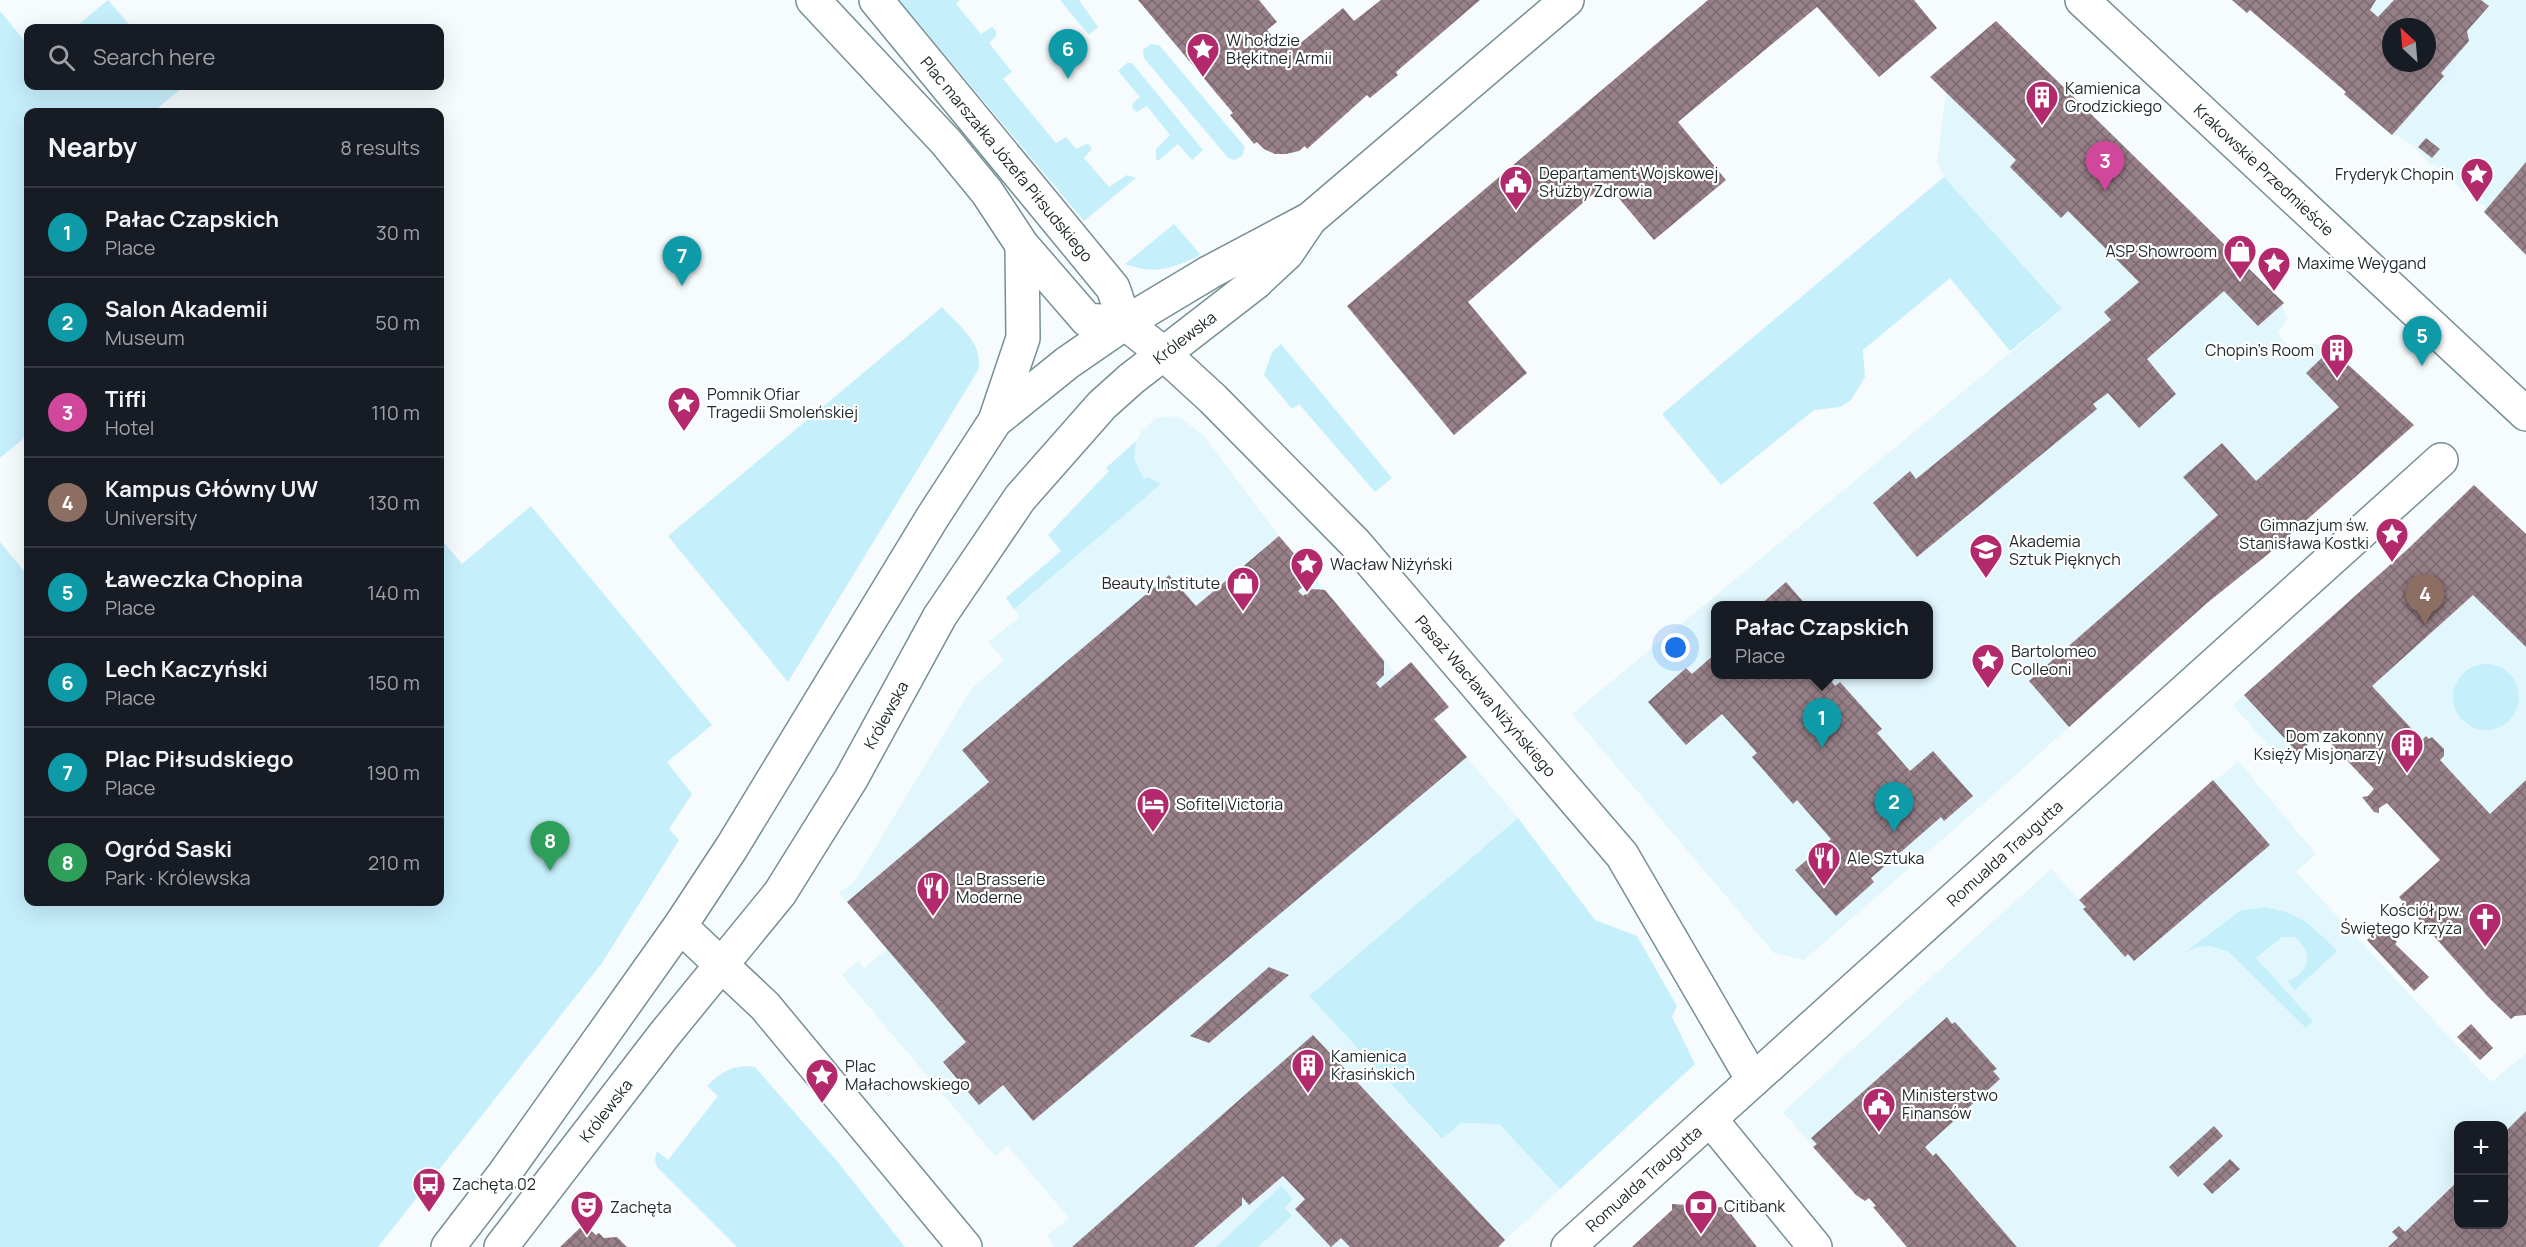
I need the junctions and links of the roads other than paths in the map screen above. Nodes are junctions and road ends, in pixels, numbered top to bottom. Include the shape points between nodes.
1 (813, 0) edge
2 (876, 0) edge
3 (1568, 0) edge
4 (2082, 0) edge
5 (1310, 219) junction
6 (1022, 245) junction
7 (1125, 323) junction
8 (1164, 354) junction
9 (2526, 414) edge
10 (995, 422) junction
11 (2441, 460) dead end
12 (680, 926) junction
13 (722, 964) junction
14 (1753, 1080) junction
15 (1710, 1119) junction
16 (448, 1247) edge
17 (501, 1247) edge
18 (965, 1247) edge
19 (1568, 1247) edge
20 (1815, 1247) edge

1 - 6 street via 946,142 987,192
2 - 7 street, Plac marszałka Józefa Piłsudskiego via 1113,288
3 - 5 street, Królewska
4 - 9 street, Krakowskie Przedmieście
5 - 7 street, Królewska
5 - 8 street, Królewska via 1287,253 1255,284
6 - 7 street via 1087,320
6 - 10 street via 1023,338
7 - 8 street, Pasaż Wacława Niżyńskiego
7 - 10 street, Królewska via 1067,363
8 - 13 street, Królewska via 1102,405 1020,498 940,616 851,779 780,893
8 - 14 street, Pasaż Wacława Niżyńskiego via 1355,543 1622,855
10 - 12 street
11 - 14 street, Romualda Traugutta
12 - 13 street
12 - 16 street
13 - 17 street, Królewska
13 - 18 street via 777,1020
14 - 15 street, Romualda Traugutta
15 - 19 street, Romualda Traugutta
15 - 20 street

